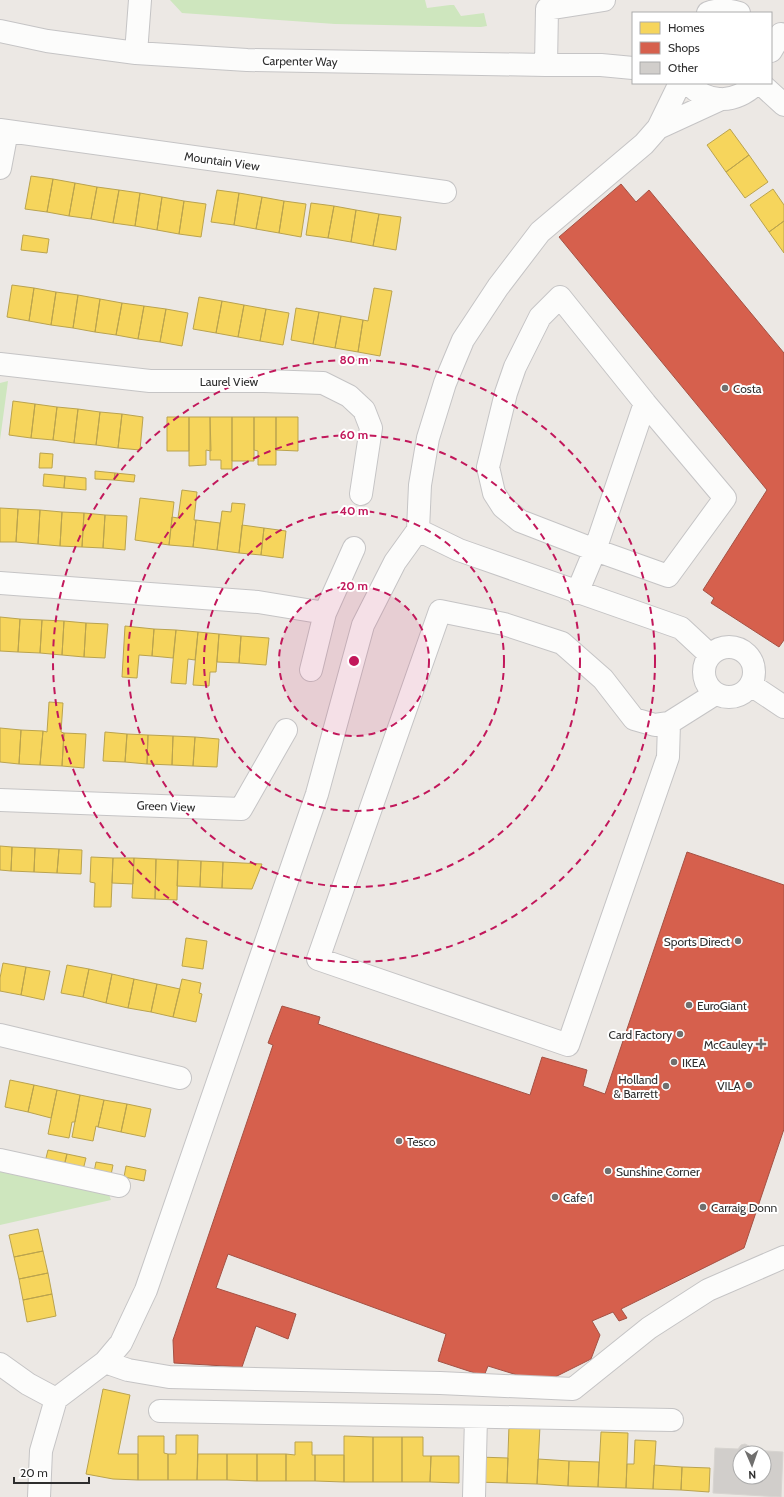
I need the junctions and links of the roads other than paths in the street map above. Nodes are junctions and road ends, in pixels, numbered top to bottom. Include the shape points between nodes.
1 (140, 0) edge
2 (604, 0) edge
3 (708, 0) edge
4 (742, 0) edge
5 (702, 12) edge
6 (710, 12) edge
7 (735, 12) edge
8 (744, 12) edge
9 (0, 31) edge
10 (136, 53) junction
11 (632, 56) edge
12 (546, 65) junction
13 (601, 65) junction
14 (632, 68) edge
15 (680, 84) edge
16 (689, 84) edge
17 (756, 84) edge
18 (761, 84) edge
19 (721, 100) junction
20 (784, 105) edge
21 (658, 128) junction
22 (3, 130) edge
23 (0, 168) edge
24 (445, 192) dead end
25 (0, 364) edge
26 (645, 403) junction
27 (361, 494) dead end
28 (418, 530) junction
29 (354, 548) dead end
30 (596, 550) junction
31 (0, 582) edge
32 (578, 593) junction
33 (325, 613) junction
34 (710, 655) junction
35 (310, 670) dead end
36 (751, 685) junction
37 (715, 694) junction
38 (784, 708) edge
39 (669, 723) junction
40 (286, 730) dead end
41 (0, 800) edge
42 (0, 1035) edge
43 (180, 1078) dead end
44 (0, 1160) edge
45 (118, 1186) dead end
46 (784, 1256) edge
47 (105, 1362) junction
48 (0, 1364) edge
49 (56, 1399) junction
50 (160, 1411) dead end
51 (476, 1417) junction
52 (672, 1420) dead end
53 (39, 1497) edge
54 (474, 1497) edge

1 - 10 street
2 - 12 street via 547,9
3 - 5 street
4 - 8 street
6 - 7 street
9 - 10 street, Carpenter Way via 47,41
10 - 12 street, Carpenter Way via 247,60
11 - 13 street, Carpenter Way
12 - 13 street, Carpenter Way
13 - 14 street, Carpenter Way
15 - 21 street
16 - 19 street via 706,96
17 - 19 street via 735,98
18 - 20 street
19 - 21 street
21 - 28 street via 644,144 540,232 498,286 463,340 445,383 428,438 420,485
22 - 23 street
22 - 24 street, Mountain View
25 - 27 street, Laurel View via 150,381 323,384 349,396 364,410 371,428
26 - 30 street
26 - 30 street via 725,498 668,576
26 - 30 street via 560,297 540,317 514,367 488,467 494,493 504,508 520,521
28 - 32 street via 458,550
28 - 47 street via 395,562 364,625 317,794 148,1283 121,1343
29 - 33 street
30 - 32 street
31 - 33 street via 258,602
32 - 34 street via 681,628
33 - 35 street
34 - 36 street via 726,647 744,652 754,667
34 - 37 street via 705,662 704,680
36 - 37 street via 735,697
36 - 38 street
37 - 39 street
39 - 39 street via 655,725 634,719 603,679 562,643 504,624 440,611 318,959 568,1045 668,757
40 - 41 street, Green View via 241,809
42 - 43 street
44 - 45 street
46 - 47 street via 708,1290 649,1328 573,1389 440,1383 169,1377 128,1370
47 - 49 street
48 - 49 street via 28,1384
49 - 53 street via 40,1451
50 - 51 street
51 - 52 street
51 - 54 street

